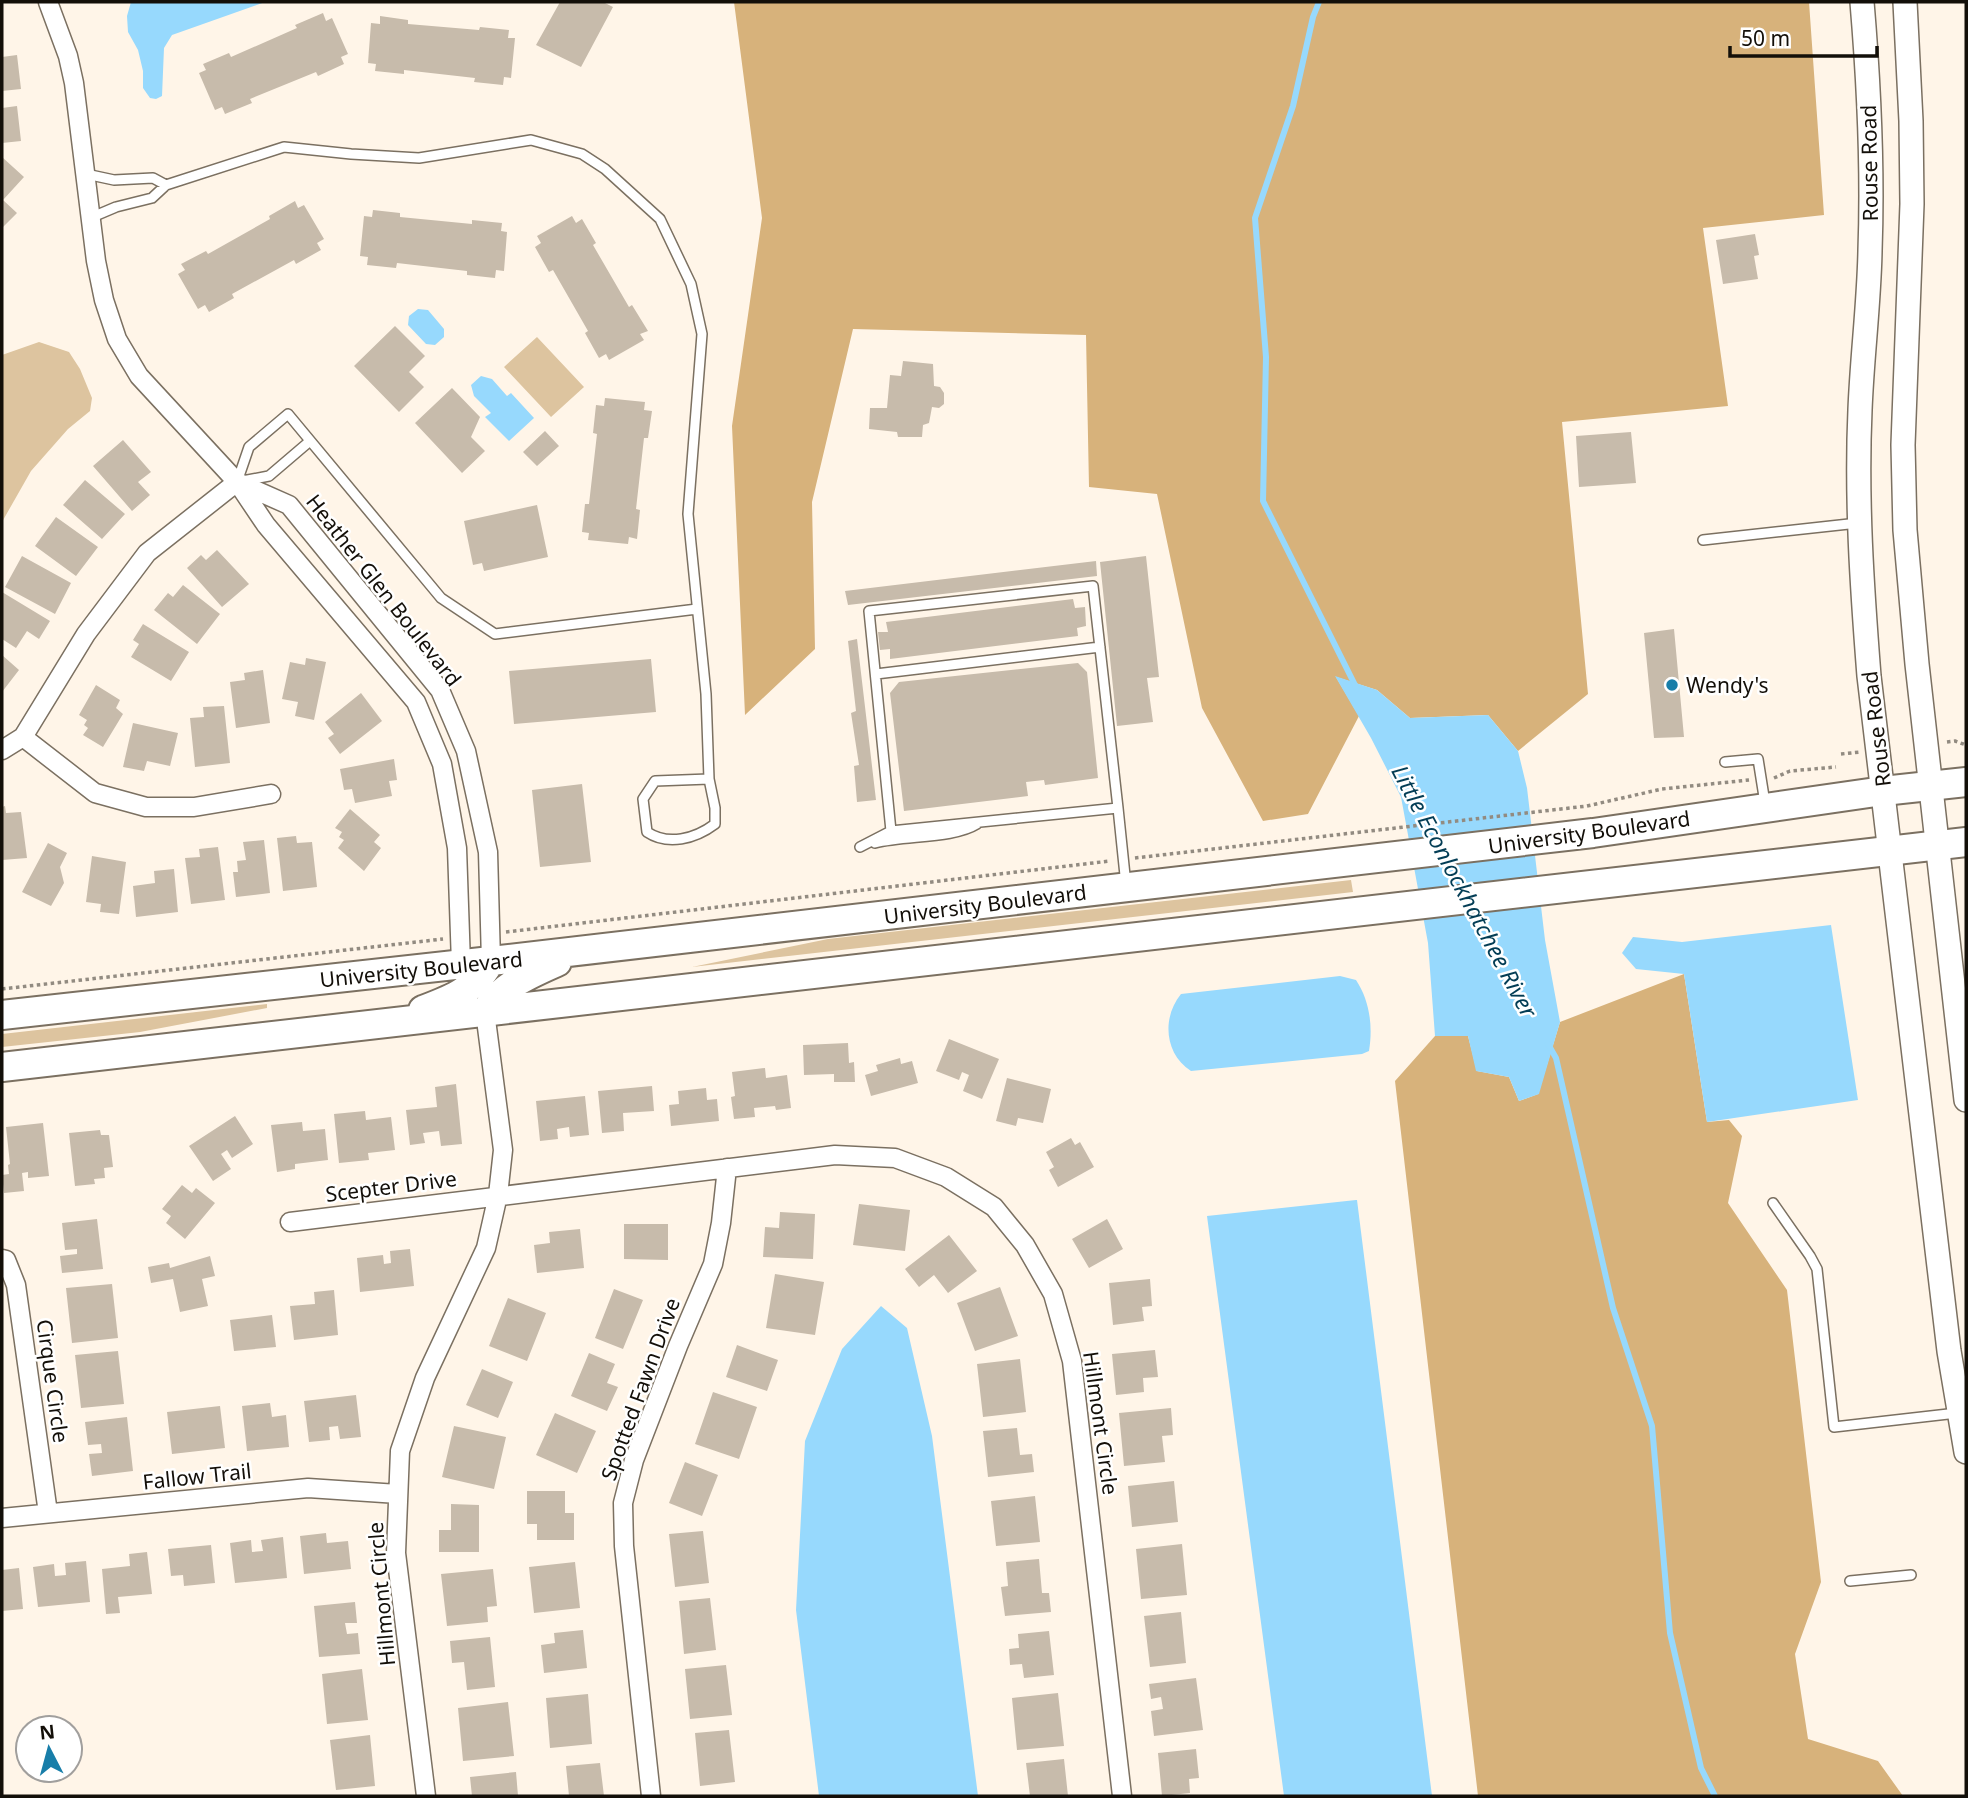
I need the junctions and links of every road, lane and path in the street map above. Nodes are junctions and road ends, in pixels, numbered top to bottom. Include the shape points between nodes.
1 (48, 2) edge
2 (1862, 2) edge
3 (1905, 2) edge
4 (86, 174) junction
5 (166, 185) junction
6 (90, 218) junction
7 (310, 442) junction
8 (237, 482) junction
9 (1859, 523) junction
10 (1703, 540) dead end
11 (697, 609) junction
12 (1100, 647) junction
13 (876, 674) junction
14 (23, 737) junction
15 (1955, 741) dead end
16 (1966, 745) edge
17 (2, 750) edge
18 (1725, 762) dead end
19 (1836, 767) dead end
20 (709, 779) junction
21 (1762, 779) junction
22 (1966, 782) edge
23 (1930, 786) junction
24 (1883, 791) junction
25 (271, 794) dead end
26 (1766, 807) junction
27 (1118, 808) junction
28 (980, 823) junction
29 (891, 831) junction
30 (1966, 842) edge
31 (1937, 845) junction
32 (1890, 850) junction
33 (1123, 860) junction
34 (1127, 888) junction
35 (491, 947) junction
36 (460, 951) junction
37 (582, 951) junction
38 (2, 989) edge
39 (485, 1012) junction
40 (2, 1016) edge
41 (381, 1025) junction
42 (2, 1067) edge
43 (1966, 1100) edge
44 (727, 1168) junction
45 (498, 1195) junction
46 (1773, 1203) dead end
47 (290, 1222) dead end
48 (2, 1259) edge
49 (1959, 1412) junction
50 (1966, 1452) edge
51 (398, 1494) junction
52 (48, 1513) junction
53 (2, 1518) edge
54 (1911, 1576) dead end
55 (1850, 1581) dead end
56 (426, 1796) edge
57 (651, 1796) edge
58 (1122, 1796) edge

1 - 4 street, Heather Glen Boulevard via 72,74
2 - 9 street, Rouse Road via 1871,145
3 - 23 street, Rouse Road via 1912,204 1903,445 1905,518
4 - 5 lane via 114,180 153,178
4 - 6 street, Heather Glen Boulevard
5 - 6 lane via 152,198
5 - 11 lane via 284,147 419,158 531,140 582,154 605,169 660,219 691,284 702,334 688,514
6 - 8 street, Heather Glen Boulevard via 117,339 139,376
7 - 8 lane via 269,476
7 - 8 lane via 288,414 250,447
7 - 11 lane via 441,598 495,634
8 - 14 street via 147,553 86,634
8 - 35 street, Heather Glen Boulevard via 289,505 440,690 466,751 488,852
8 - 36 street, Heather Glen Boulevard via 266,525 416,702 442,764 457,848
9 - 10 lane
9 - 24 street, Rouse Road
11 - 20 lane
12 - 13 lane
12 - 13 lane via 1093,586 869,611
12 - 27 lane
13 - 29 lane
14 - 17 street
14 - 25 street via 95,793 146,807 194,807
15 - 16 path
18 - 21 lane via 1758,759
19 - 21 path
20 - 20 lane via 715,824 702,834 678,839 659,840 647,832 643,799 654,781
21 - 26 lane
21 - 33 path via 1662,789 1578,807
22 - 23 main road, University Boulevard
23 - 24 main road, University Boulevard
23 - 31 street, Rouse Road
24 - 26 main road, University Boulevard
24 - 32 street, Rouse Road
26 - 34 main road, University Boulevard via 1593,833
27 - 28 lane
27 - 33 lane
28 - 29 lane
28 - 29 lane via 967,831 860,847
30 - 31 main road
31 - 32 main road
31 - 43 street, Rouse Road
32 - 39 main road
32 - 49 street, Rouse Road
33 - 34 lane
33 - 35 path
34 - 37 main road, University Boulevard
35 - 36 main road, University Boulevard
35 - 37 main road, University Boulevard
35 - 41 main road via 478,981 455,998
36 - 38 path
36 - 40 main road, University Boulevard
37 - 39 main road via 514,981
39 - 41 main road
39 - 45 street, Hillmont Circle via 503,1150
41 - 42 main road
44 - 45 street, Hillmont Circle
44 - 57 street, Spotted Fawn Drive via 713,1264 634,1460 623,1503
44 - 58 street, Hillmont Circle via 835,1155 895,1158 946,1177 994,1207 1025,1245 1053,1294 1072,1361
45 - 47 street, Scepter Drive
45 - 51 street, Hillmont Circle via 486,1248 425,1378 400,1451
46 - 49 lane via 1817,1269 1834,1427
48 - 52 street, Cirque Circle via 16,1285
49 - 50 street, Rouse Road
51 - 52 street, Fallow Trail via 308,1488
51 - 56 street, Hillmont Circle via 396,1553
52 - 53 street, Fallow Trail
54 - 55 lane

